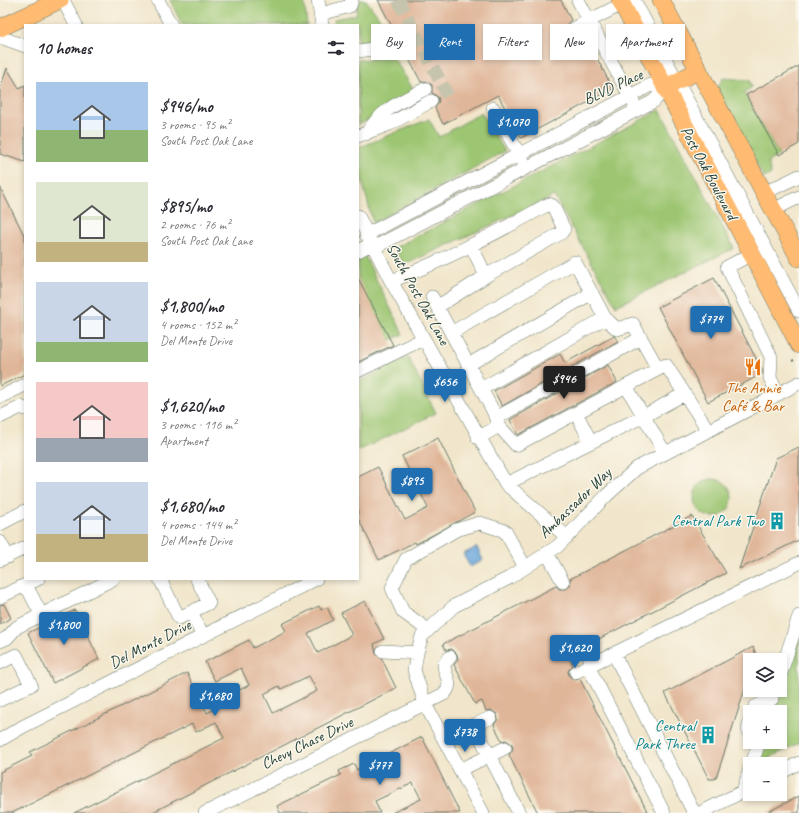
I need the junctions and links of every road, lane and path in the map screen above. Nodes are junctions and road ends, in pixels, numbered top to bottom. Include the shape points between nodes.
1 (62, 0) edge
2 (158, 0) edge
3 (318, 0) edge
4 (352, 0) edge
5 (578, 0) edge
6 (644, 0) edge
7 (661, 0) edge
8 (625, 1) edge
9 (321, 20) edge
10 (589, 21) junction
11 (75, 24) edge
12 (170, 24) edge
13 (583, 24) edge
14 (0, 28) edge
15 (0, 36) edge
16 (24, 46) edge
17 (371, 49) edge
18 (359, 51) edge
19 (682, 79) junction
20 (425, 89) dead end
21 (630, 96) junction
22 (431, 101) dead end
23 (494, 108) dead end
24 (637, 109) junction
25 (362, 135) edge
26 (519, 154) junction
27 (527, 168) junction
28 (799, 176) edge
29 (764, 193) junction
30 (799, 197) edge
31 (773, 210) junction
32 (359, 218) edge
33 (370, 242) junction
34 (471, 245) junction
35 (359, 250) edge
36 (752, 254) junction
37 (799, 258) edge
38 (489, 274) junction
39 (390, 282) junction
40 (592, 293) junction
41 (799, 293) edge
42 (799, 311) edge
43 (605, 318) junction
44 (451, 333) junction
45 (641, 338) junction
46 (423, 339) junction
47 (795, 355) edge
48 (468, 365) junction
49 (658, 368) junction
50 (359, 371) edge
51 (799, 383) edge
52 (24, 385) edge
53 (626, 386) junction
54 (481, 389) junction
55 (684, 394) junction
56 (778, 394) junction
57 (0, 397) edge
58 (24, 408) edge
59 (576, 413) junction
60 (644, 416) junction
61 (0, 417) edge
62 (497, 422) junction
63 (708, 430) junction
64 (478, 438) junction
65 (591, 442) junction
66 (665, 453) junction
67 (506, 484) junction
68 (24, 512) edge
69 (0, 524) edge
70 (567, 538) junction
71 (0, 542) edge
72 (24, 548) edge
73 (547, 553) junction
74 (4, 558) edge
75 (799, 563) edge
76 (526, 567) junction
77 (111, 580) edge
78 (160, 580) edge
79 (198, 580) edge
80 (314, 580) edge
81 (32, 582) edge
82 (563, 582) dead end
83 (0, 597) edge
84 (191, 612) junction
85 (41, 614) junction
86 (799, 616) edge
87 (428, 630) junction
88 (203, 636) junction
89 (4, 639) edge
90 (584, 647) dead end
91 (383, 651) dead end
92 (417, 653) junction
93 (614, 654) junction
94 (787, 654) edge
95 (16, 655) junction
96 (450, 657) dead end
97 (0, 663) edge
98 (591, 665) junction
99 (576, 672) dead end
100 (771, 697) edge
101 (0, 700) edge
102 (425, 704) junction
103 (757, 705) edge
104 (490, 718) dead end
105 (474, 725) junction
106 (0, 740) edge
107 (444, 740) junction
108 (505, 748) dead end
109 (490, 755) junction
110 (799, 763) edge
111 (787, 769) edge
112 (460, 770) junction
113 (743, 792) edge
114 (205, 813) edge
115 (483, 813) edge
116 (519, 813) edge
117 (664, 813) edge
118 (694, 813) edge
119 (700, 813) edge

1 - 11 street
1 - 14 main road
2 - 12 street
3 - 9 street
4 - 9 street via 350,6
5 - 10 street
6 - 19 street
7 - 19 main road, Post Oak Boulevard
8 - 10 street
8 - 19 main road, Post Oak Boulevard
10 - 13 street
10 - 21 street
15 - 16 street
17 - 18 street
19 - 21 street, BLVD Place via 650,85
19 - 24 street, BLVD Place via 656,99
19 - 29 main road, Post Oak Boulevard
19 - 36 main road, Post Oak Boulevard
19 - 41 street
19 - 42 street
20 - 25 street via 389,108
21 - 24 street
21 - 26 street, BLVD Place
22 - 25 street via 390,124
23 - 26 street
24 - 27 street, BLVD Place
26 - 27 street
26 - 33 street, BLVD Place
27 - 33 street, BLVD Place
28 - 29 street
29 - 31 main road, Post Oak Boulevard
30 - 31 street
31 - 37 main road, Post Oak Boulevard
32 - 33 street, South Post Oak Lane
33 - 35 street
33 - 39 street, South Post Oak Lane
34 - 38 street via 485,274
34 - 38 street via 549,204 553,206 564,229 561,233
34 - 39 street
36 - 47 main road, Post Oak Boulevard
36 - 56 street via 727,267 771,357 770,378
38 - 44 street via 434,302
39 - 46 street, South Post Oak Lane
40 - 43 street
40 - 44 street via 575,262
40 - 48 street
43 - 45 street via 617,329 634,324
43 - 54 street
44 - 48 street
45 - 49 street
45 - 62 street
46 - 50 street
46 - 64 street, South Post Oak Lane
48 - 54 street
49 - 53 street
49 - 55 street via 668,366
51 - 56 street, Ambassador Way
52 - 57 street
53 - 59 street
53 - 60 street
54 - 62 street
55 - 60 street
55 - 63 street
56 - 63 street, Ambassador Way
58 - 61 street via 21,407
59 - 62 street via 516,446
59 - 65 street
60 - 65 street
60 - 66 street
62 - 64 street
63 - 66 street, Ambassador Way
64 - 67 street, South Post Oak Lane
65 - 67 street
66 - 70 street, Ambassador Way via 638,468 606,496
67 - 70 street, South Post Oak Lane
68 - 69 street
70 - 73 street, Ambassador Way
71 - 74 street
72 - 74 street
73 - 76 street, Ambassador Way
73 - 82 street
75 - 93 street
76 - 87 street, Ambassador Way via 454,606
76 - 87 street via 505,531 480,523 456,530 406,559 392,588 403,612
77 - 85 street
78 - 84 street via 179,618
79 - 84 street via 209,603
80 - 88 street, Del Monte Drive
81 - 83 street
81 - 85 street
84 - 88 street
85 - 89 street via 17,627
86 - 94 street
87 - 92 street, Ambassador Way via 422,636
88 - 106 street, Del Monte Drive
89 - 95 street
90 - 98 street
91 - 92 street
92 - 102 street, Ambassador Way via 414,670
93 - 98 street
93 - 118 street
95 - 97 street
95 - 101 street via 31,685
96 - 102 street, Chevy Chase Drive via 444,664 449,688 444,694
98 - 99 street
98 - 117 street
100 - 103 street
102 - 107 street, Ambassador Way
102 - 114 street, Chevy Chase Drive
104 - 105 street
105 - 107 street
105 - 109 street
107 - 112 street, Ambassador Way
108 - 109 street
109 - 112 street
109 - 116 street
110 - 111 street
112 - 115 street, Ambassador Way
113 - 119 street

